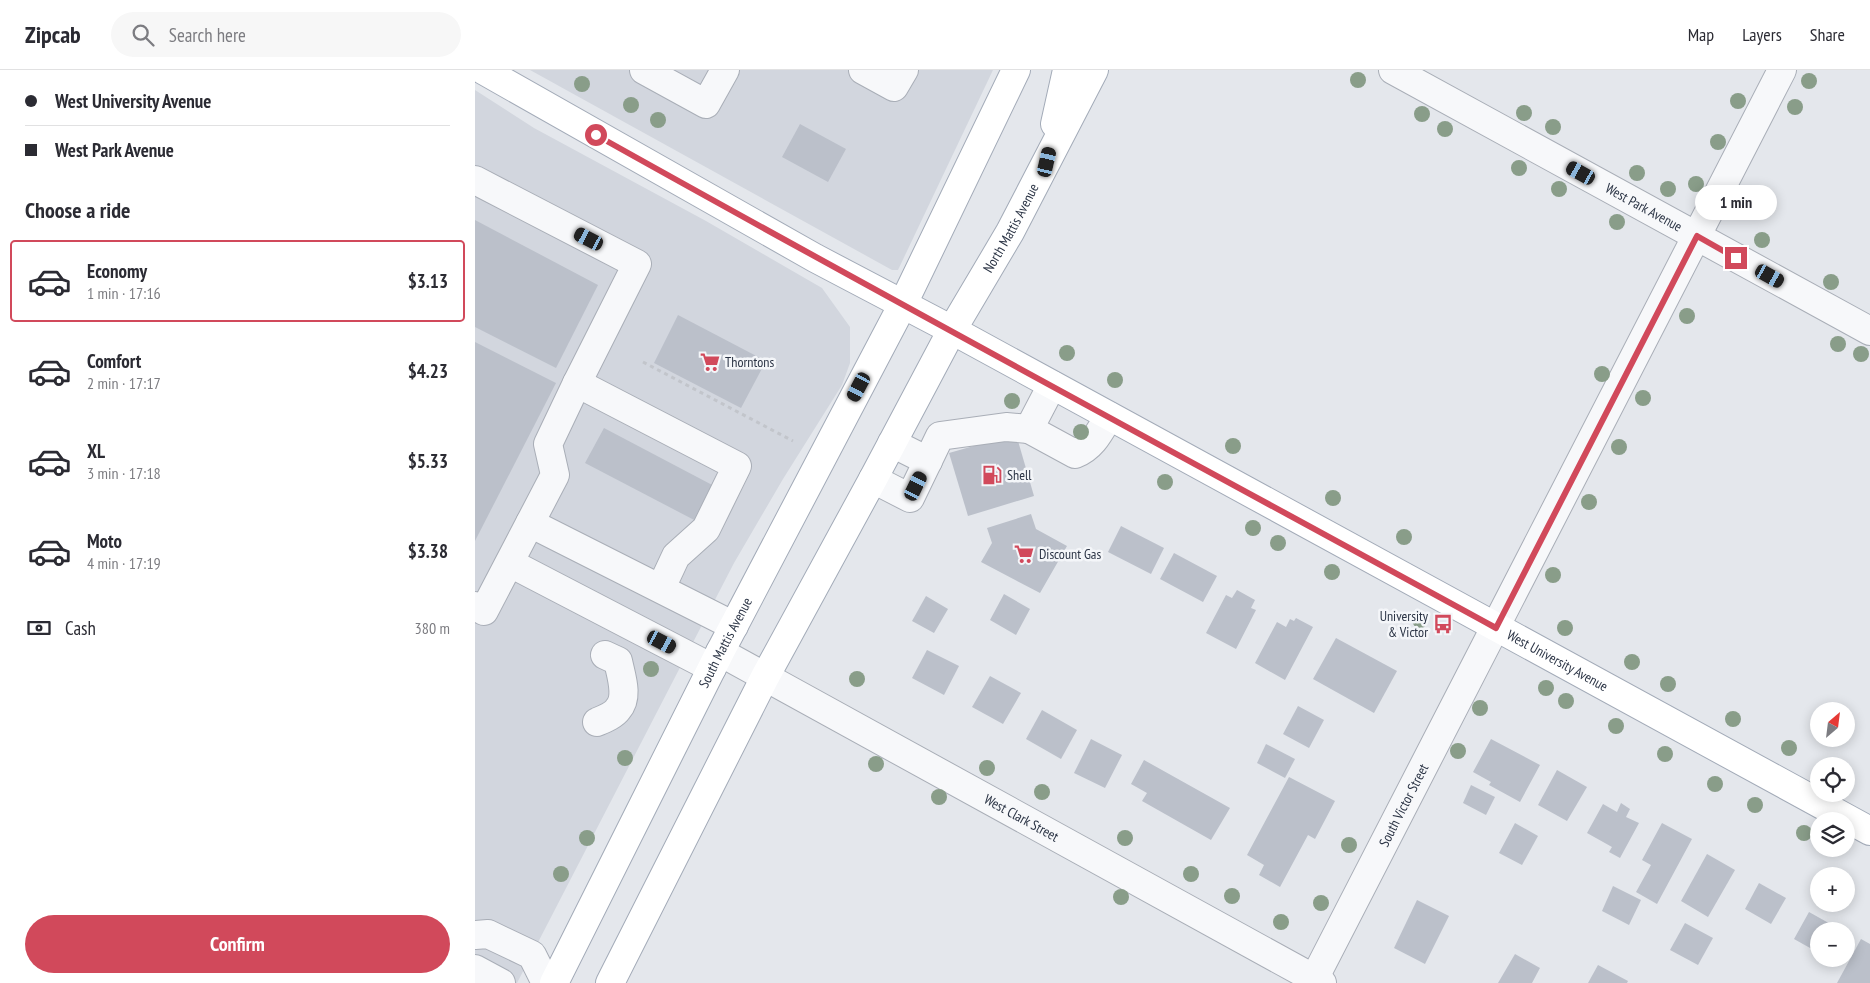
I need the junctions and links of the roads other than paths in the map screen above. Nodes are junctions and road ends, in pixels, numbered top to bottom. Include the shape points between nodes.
1 (483, 70) edge
2 (644, 70) edge
3 (725, 70) edge
4 (863, 70) edge
5 (904, 70) edge
6 (1016, 70) edge
7 (1067, 70) edge
8 (1094, 70) edge
9 (1393, 70) edge
10 (1782, 70) edge
11 (1047, 162) junction
12 (475, 180) edge
13 (1697, 236) junction
14 (903, 304) junction
15 (952, 330) junction
16 (1870, 331) edge
17 (577, 383) junction
18 (1052, 385) junction
19 (1109, 416) junction
20 (1029, 429) junction
21 (892, 443) junction
22 (928, 461) junction
23 (873, 479) junction
24 (531, 523) junction
25 (510, 562) junction
26 (661, 588) junction
27 (475, 606) edge
28 (734, 626) junction
29 (1496, 628) junction
30 (605, 655) dead end
31 (716, 660) junction
32 (765, 677) junction
33 (597, 722) dead end
34 (1870, 831) edge
35 (475, 935) edge
36 (475, 969) edge
37 (1316, 982) edge
38 (501, 983) edge
39 (546, 983) edge
40 (554, 983) edge
41 (610, 983) edge

1 - 14 main road, West University Avenue via 815,258
2 - 3 street via 706,104
4 - 5 street via 894,87
6 - 14 main road
7 - 11 main road
8 - 11 main road, North Mattis Avenue
9 - 13 street, West Park Avenue
10 - 13 street, South Victor Street
11 - 15 main road, North Mattis Avenue via 1011,232
12 - 17 street via 637,264
13 - 16 street, West Park Avenue
13 - 29 street, South Victor Street
14 - 15 main road, West University Avenue
14 - 28 main road, South Mattis Avenue
15 - 18 main road, West University Avenue
15 - 21 main road
17 - 24 street via 548,444 555,475
17 - 26 street via 737,466 706,528 677,556
18 - 19 main road, West University Avenue
18 - 20 street
19 - 20 street via 1092,443 1075,454
19 - 29 main road, West University Avenue
20 - 22 street via 1006,427 940,436
21 - 22 street
21 - 23 main road
22 - 23 street via 910,498
23 - 32 main road
24 - 25 street
24 - 26 street
25 - 27 street via 484,611
25 - 31 street, West Clark Street
26 - 28 street
28 - 31 main road, South Mattis Avenue
29 - 34 main road, West University Avenue
29 - 37 street, South Victor Street
30 - 33 street via 618,661 623,700 618,710
31 - 32 street, West Clark Street
31 - 40 main road, South Mattis Avenue
32 - 37 street, West Clark Street
32 - 41 main road
35 - 39 street via 488,934 532,955
36 - 38 street

